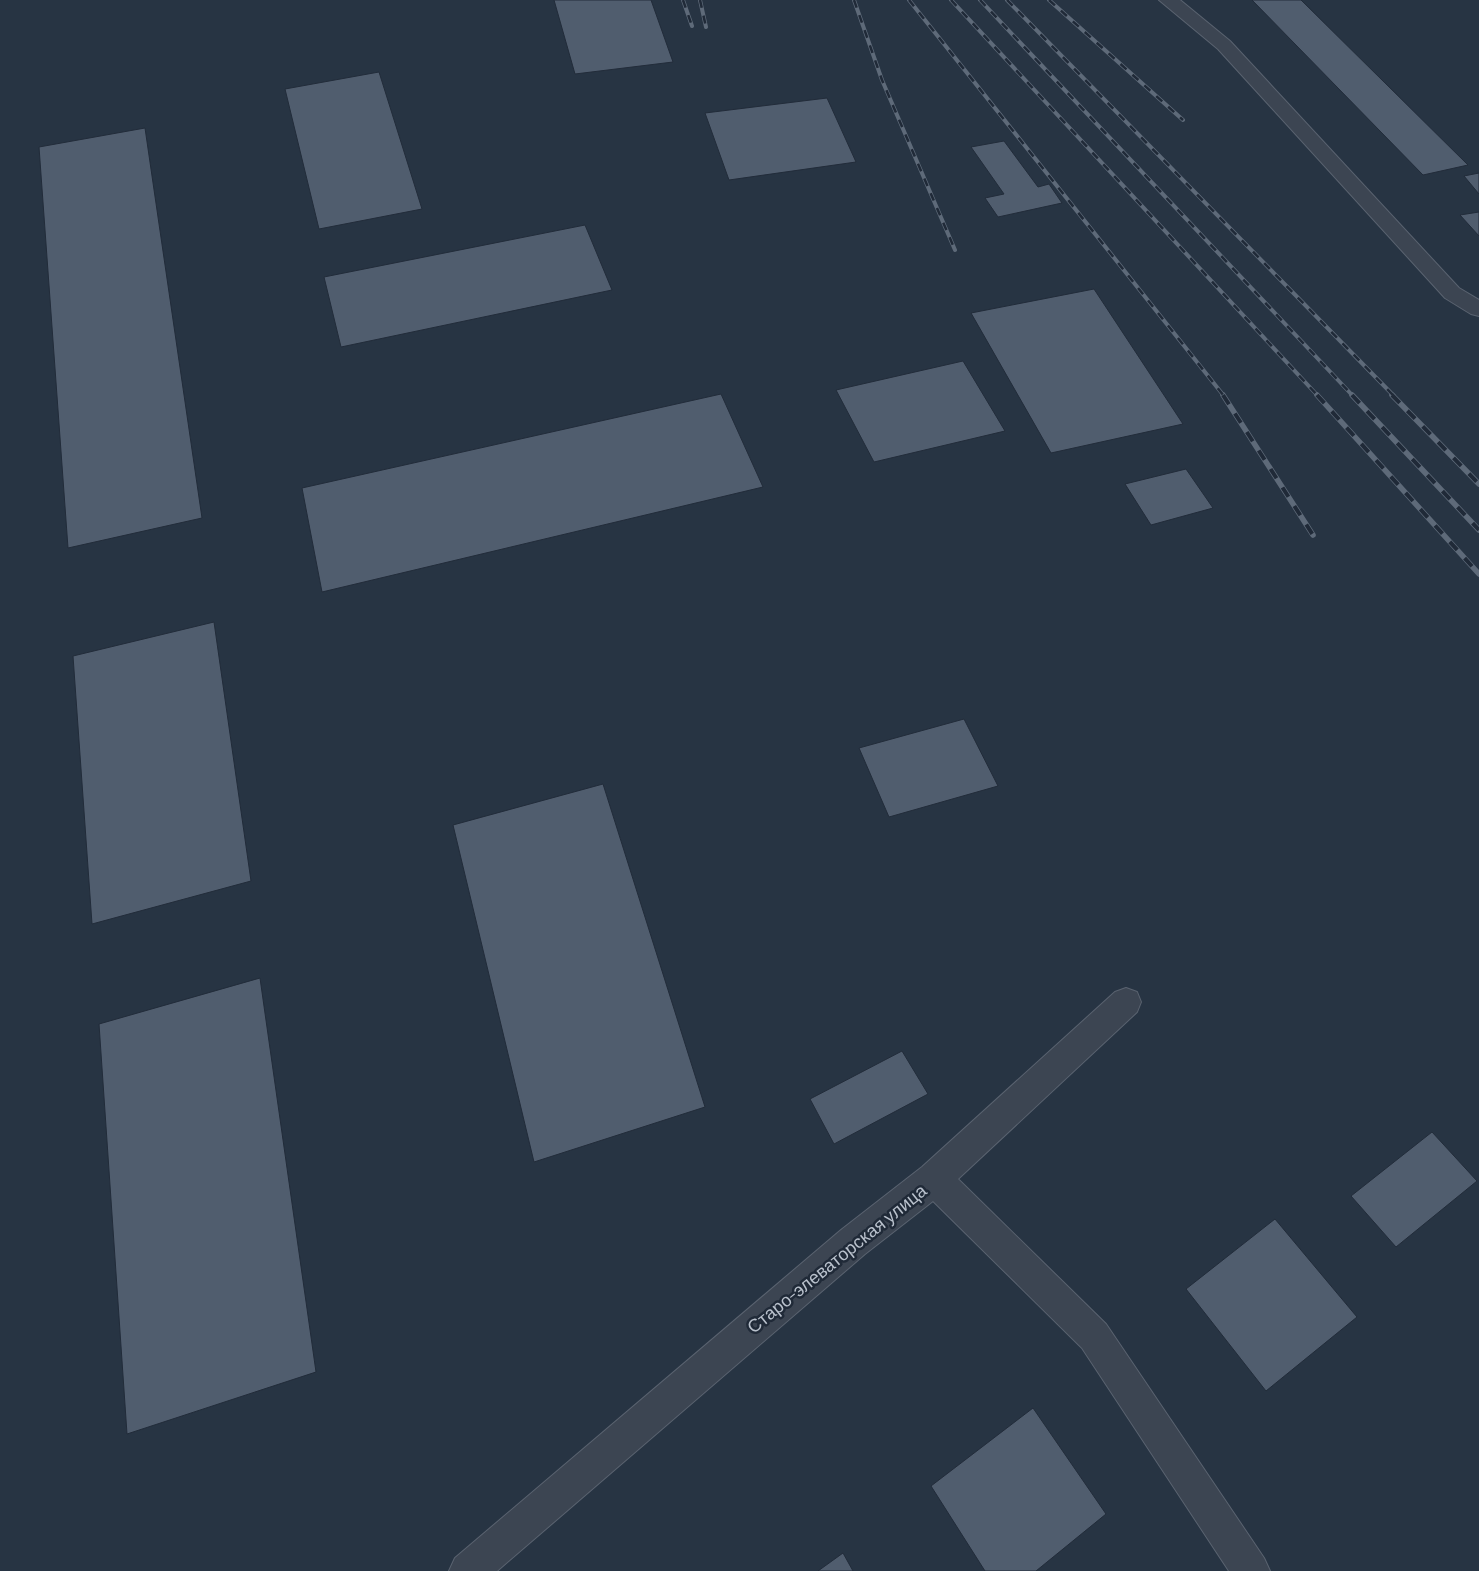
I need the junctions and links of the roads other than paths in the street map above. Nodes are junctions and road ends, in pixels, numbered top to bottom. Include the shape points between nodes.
1 (1168, 0) edge
2 (1479, 309) edge
3 (1126, 1002) dead end
4 (934, 1179) junction
5 (468, 1571) edge
6 (1251, 1571) edge

1 - 2 street via 1224,45 1452,293
3 - 4 street
4 - 5 street, Старо-элеваторская улица via 846,1249
4 - 6 street, Старо-элеваторская улица via 1094,1336

